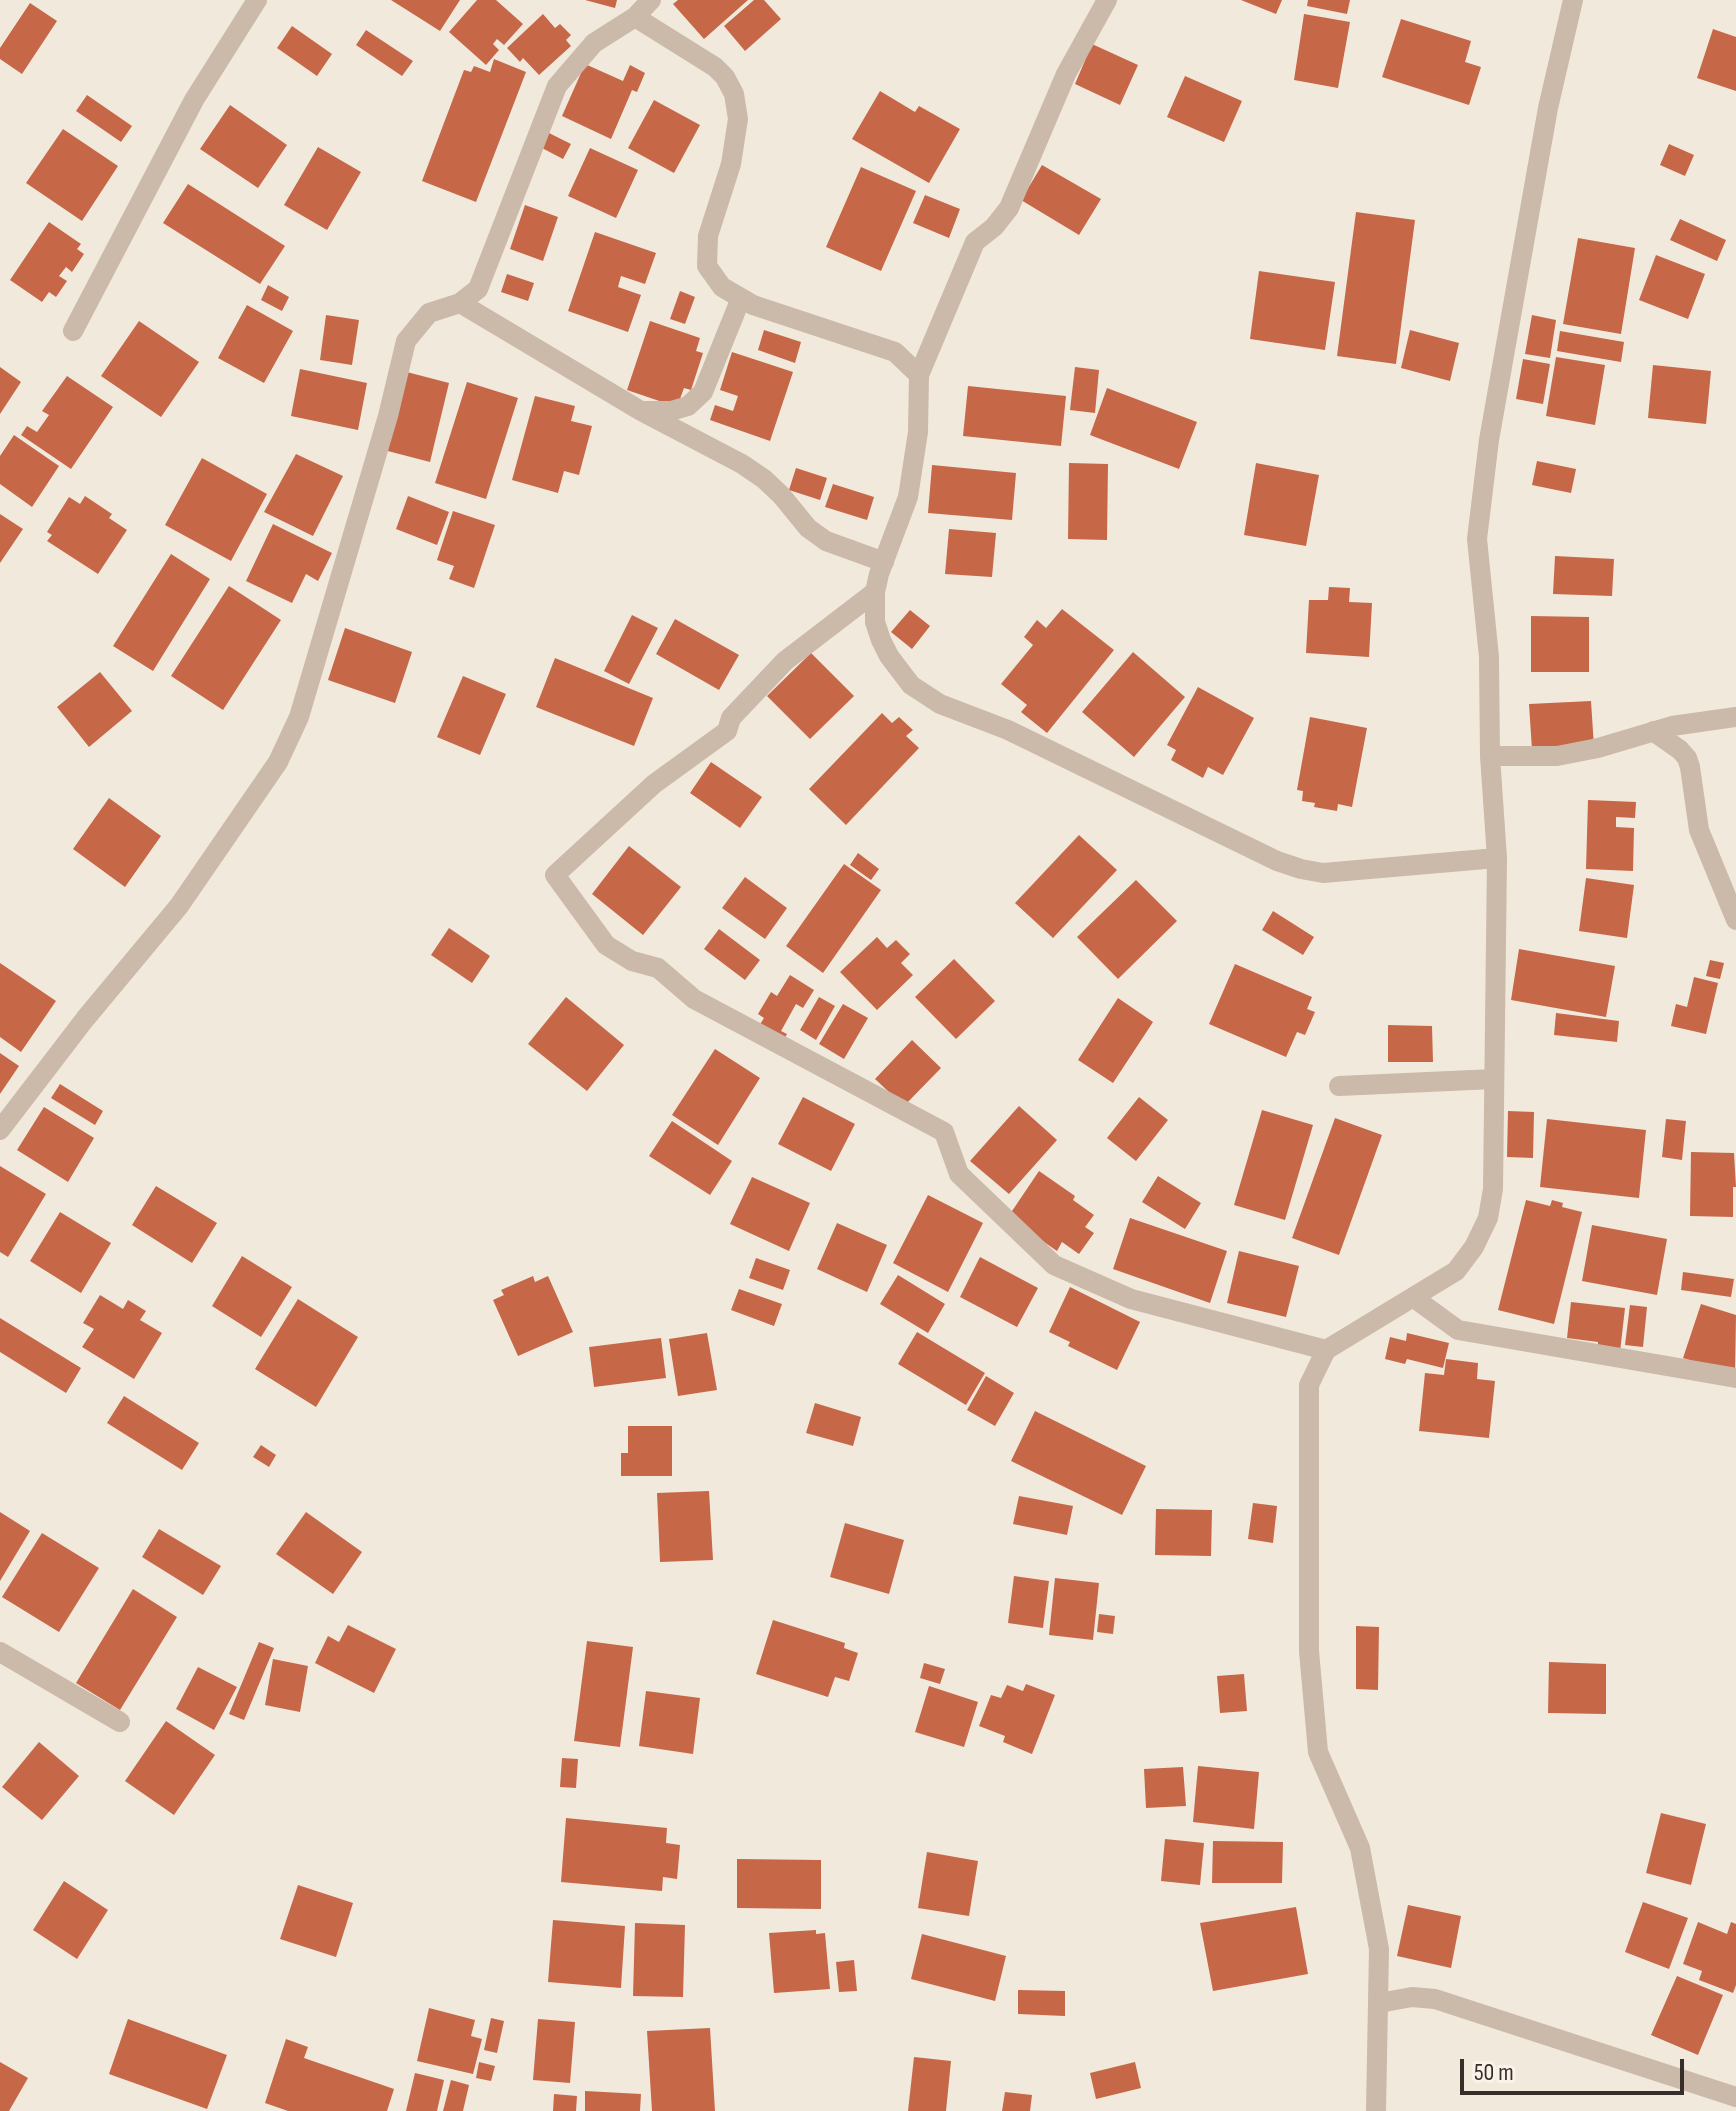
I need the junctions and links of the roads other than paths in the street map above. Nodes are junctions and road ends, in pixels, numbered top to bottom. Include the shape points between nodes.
1 (257, 0) edge
2 (651, 0) edge
3 (1107, 0) edge
4 (1573, 0) edge
5 (635, 17) junction
6 (741, 298) junction
7 (460, 303) junction
8 (73, 331) dead end
9 (919, 375) junction
10 (641, 411) junction
11 (884, 562) junction
12 (875, 592) junction
13 (1736, 717) edge
14 (1653, 731) junction
15 (1490, 756) junction
16 (1497, 858) junction
17 (1736, 920) edge
18 (1494, 1079) junction
19 (1339, 1086) dead end
20 (0, 1130) edge
21 (1414, 1298) junction
22 (1326, 1350) junction
23 (1736, 1378) edge
24 (0, 1652) edge
25 (120, 1722) dead end
26 (1379, 2003) junction
27 (1736, 2097) edge
28 (1376, 2111) edge

1 - 8 street via 194,100
2 - 5 street
3 - 9 street via 1066,74 1009,208 975,242
4 - 15 street via 1548,108 1489,440 1477,539 1489,657
5 - 6 street via 715,67 734,94 738,119 731,164 708,236 707,266 722,287
5 - 7 street via 594,43 557,86 490,265 478,289
6 - 9 street via 895,352
6 - 10 street via 703,392 688,406
7 - 10 street
7 - 20 street via 429,313 406,341 299,717 278,762 179,906
9 - 11 street via 918,432 908,497
10 - 11 street via 764,479 826,541
11 - 12 street
12 - 16 street via 875,622 889,656 911,685 940,704 1008,730 1277,861 1323,873
12 - 22 street via 785,661 731,718 727,731 654,784 555,875 606,945 632,961 658,968 694,999 944,1132 959,1174 1054,1265 1131,1299
13 - 14 street
14 - 15 street via 1557,756
14 - 17 street via 1687,758 1699,830
15 - 16 street
16 - 18 street
18 - 19 street
18 - 21 street via 1488,1218 1456,1271
21 - 22 street
21 - 23 street via 1458,1330
22 - 26 street via 1309,1385 1309,1651 1318,1752 1360,1848 1379,1949
24 - 25 street
26 - 27 street via 1435,1999
26 - 28 street

